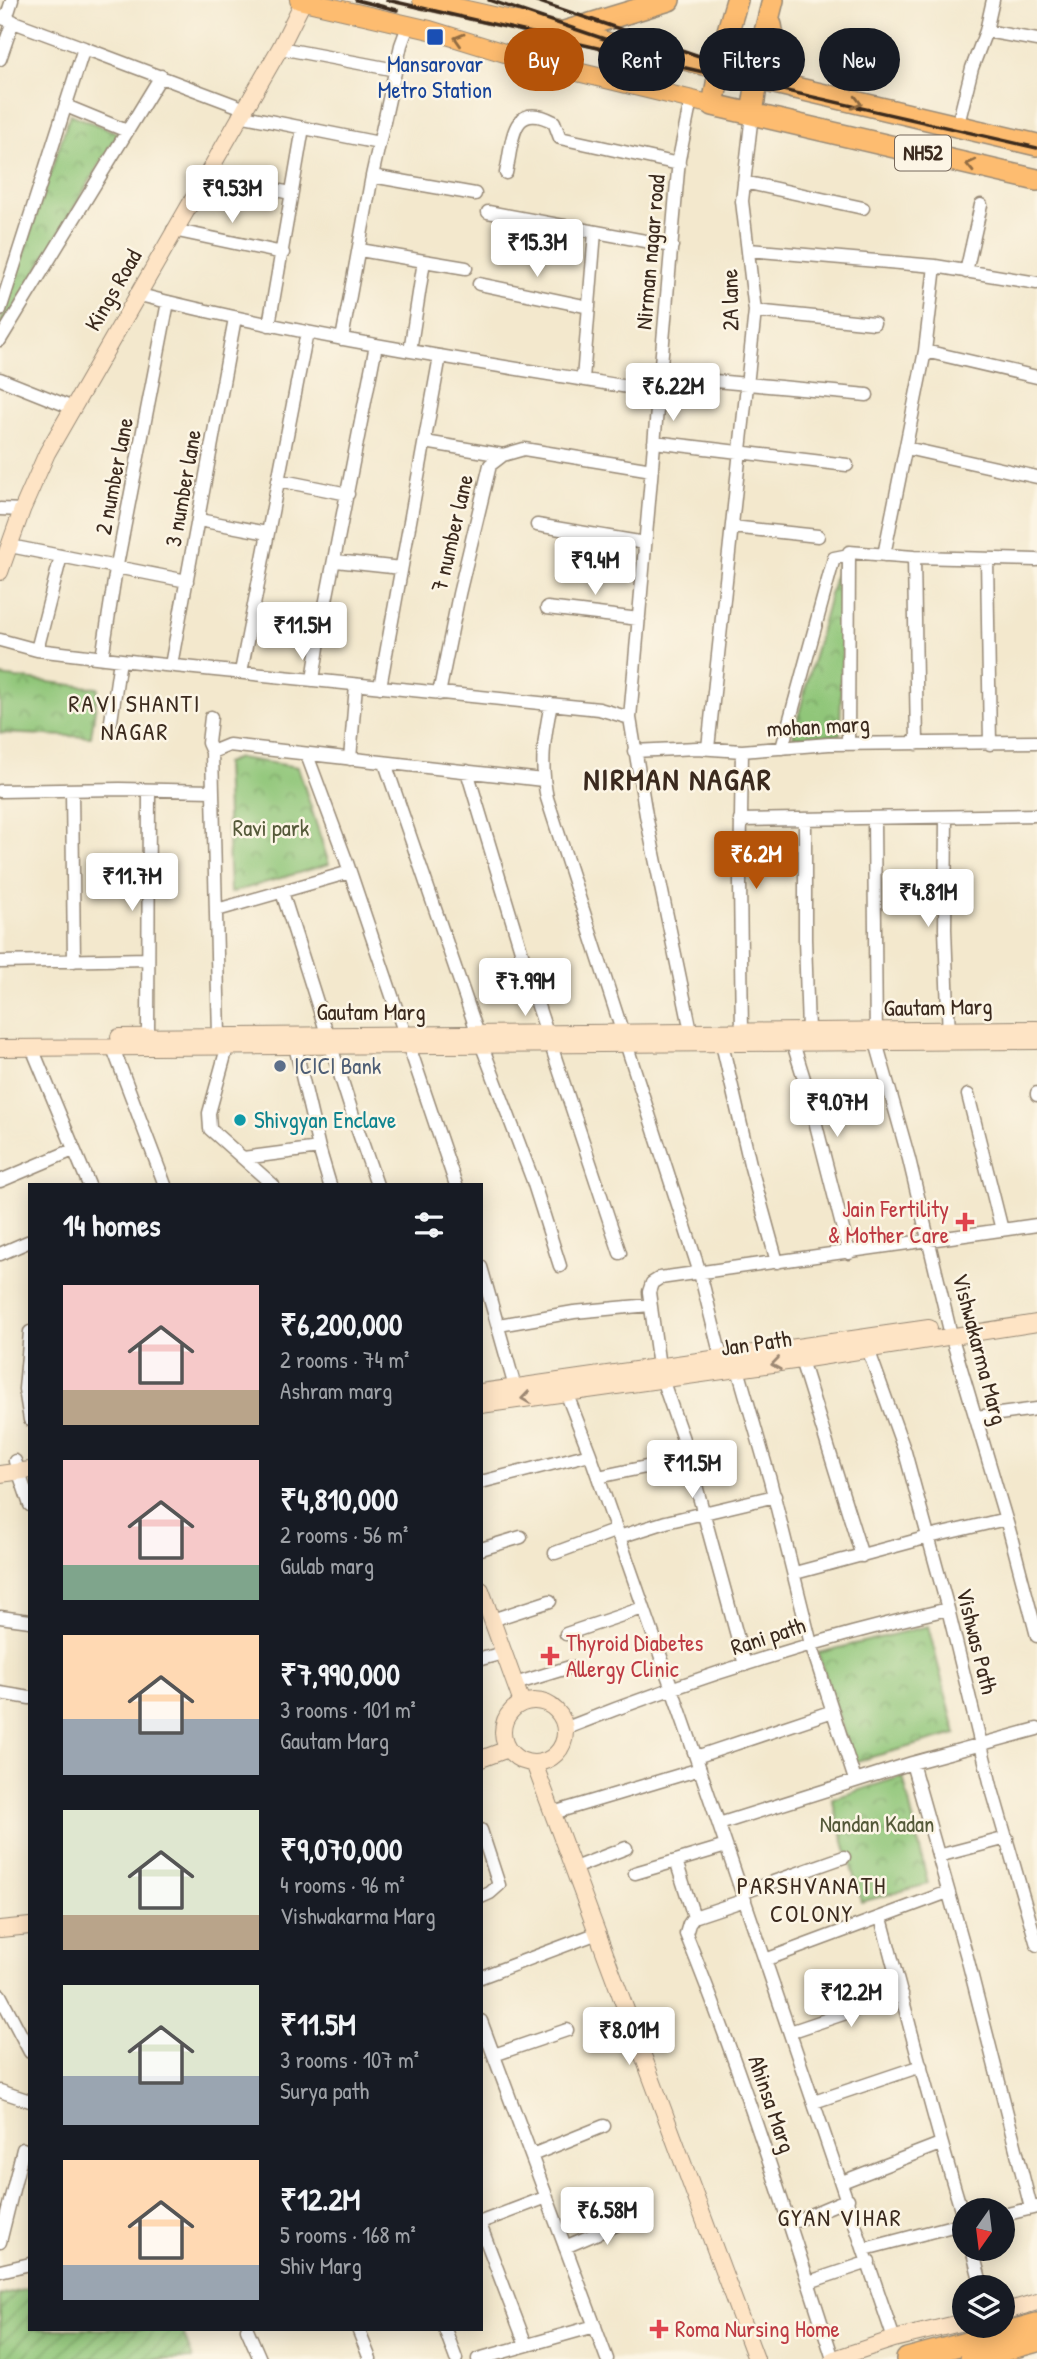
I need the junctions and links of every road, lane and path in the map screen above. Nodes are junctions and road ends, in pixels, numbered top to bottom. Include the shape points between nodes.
1 (12, 0) edge
2 (422, 0) edge
3 (669, 0) edge
4 (737, 0) edge
5 (993, 0) edge
6 (303, 1) edge
7 (771, 6) edge
8 (6, 19) edge
9 (408, 26) junction
10 (546, 28) edge
11 (577, 28) edge
12 (730, 28) edge
13 (767, 28) edge
14 (773, 28) edge
15 (986, 31) junction
16 (584, 37) edge
17 (1037, 40) edge
18 (84, 48) junction
19 (280, 48) junction
20 (0, 59) edge
21 (699, 66) edge
22 (396, 69) junction
23 (161, 76) junction
24 (715, 91) edge
25 (756, 91) edge
26 (805, 91) edge
27 (691, 100) junction
28 (713, 105) junction
29 (66, 106) junction
30 (241, 112) junction
31 (752, 114) junction
32 (303, 128) junction
33 (957, 128) junction
34 (127, 131) junction
35 (379, 143) junction
36 (1037, 145) edge
37 (679, 164) junction
38 (506, 173) dead end
39 (204, 176) junction
40 (372, 176) junction
41 (1037, 180) edge
42 (744, 182) junction
43 (291, 193) junction
44 (475, 194) dead end
45 (981, 205) dead end
46 (863, 208) dead end
47 (488, 212) dead end
48 (173, 230) junction
49 (595, 232) junction
50 (671, 246) junction
51 (360, 250) junction
52 (749, 250) junction
53 (283, 253) junction
54 (424, 261) junction
55 (935, 266) junction
56 (466, 268) dead end
57 (966, 272) junction
58 (1037, 283) edge
59 (479, 284) dead end
60 (136, 294) junction
61 (168, 302) junction
62 (589, 307) junction
63 (0, 310) edge
64 (755, 311) junction
65 (235, 318) junction
66 (874, 323) dead end
67 (269, 325) junction
68 (307, 332) junction
69 (342, 339) junction
70 (0, 340) edge
71 (376, 345) junction
72 (410, 351) junction
73 (925, 351) junction
74 (440, 356) junction
75 (660, 376) junction
76 (1037, 377) edge
77 (0, 379) edge
78 (583, 379) junction
79 (746, 385) junction
80 (659, 392) junction
81 (867, 395) dead end
82 (73, 408) junction
83 (425, 442) junction
84 (654, 442) junction
85 (906, 448) junction
86 (739, 452) junction
87 (503, 454) junction
88 (847, 465) dead end
89 (652, 470) junction
90 (1037, 477) edge
91 (278, 480) junction
92 (348, 494) junction
93 (0, 509) edge
94 (22, 510) junction
95 (199, 520) junction
96 (537, 525) dead end
97 (732, 527) junction
98 (267, 533) junction
99 (818, 536) dead end
100 (645, 543) junction
101 (10, 546) junction
102 (849, 555) junction
103 (884, 555) junction
104 (61, 556) junction
105 (914, 557) junction
106 (987, 559) junction
107 (1037, 560) edge
108 (335, 561) junction
109 (117, 566) junction
110 (401, 568) junction
111 (0, 572) edge
112 (187, 581) junction
113 (547, 608) dead end
114 (639, 619) junction
115 (0, 640) edge
116 (37, 650) junction
117 (102, 657) junction
118 (120, 660) junction
119 (171, 665) junction
120 (241, 672) junction
121 (313, 680) junction
122 (356, 685) junction
123 (380, 687) junction
124 (439, 694) junction
125 (551, 704) junction
126 (211, 717) dead end
127 (630, 718) junction
128 (111, 721) dead end
129 (1037, 742) edge
130 (848, 744) junction
131 (918, 744) junction
132 (990, 744) junction
133 (708, 748) junction
134 (782, 748) junction
135 (634, 751) junction
136 (743, 751) junction
137 (212, 752) junction
138 (307, 755) junction
139 (350, 759) junction
140 (385, 762) junction
141 (467, 771) junction
142 (543, 780) junction
143 (149, 789) junction
144 (72, 790) junction
145 (0, 791) edge
146 (212, 791) junction
147 (1037, 814) edge
148 (946, 817) junction
149 (805, 819) junction
150 (874, 819) junction
151 (740, 820) junction
152 (350, 872) junction
153 (282, 892) junction
154 (217, 910) junction
155 (148, 959) junction
156 (74, 961) junction
157 (0, 962) edge
158 (1037, 1029) edge
159 (808, 1031) junction
160 (742, 1032) junction
161 (948, 1035) junction
162 (876, 1036) junction
163 (148, 1037) junction
164 (791, 1037) junction
165 (0, 1038) edge
166 (692, 1038) junction
167 (550, 1039) junction
168 (623, 1039) junction
169 (330, 1040) junction
170 (405, 1040) junction
171 (480, 1040) junction
172 (1037, 1041) edge
173 (223, 1042) junction
174 (722, 1044) junction
175 (295, 1046) junction
176 (0, 1048) edge
177 (32, 1048) junction
178 (113, 1048) junction
179 (968, 1095) dead end
180 (319, 1148) junction
181 (73, 1150) junction
182 (243, 1158) junction
183 (0, 1181) edge
184 (88, 1183) edge
185 (164, 1183) edge
186 (271, 1183) edge
187 (329, 1183) edge
188 (376, 1183) edge
189 (455, 1183) edge
190 (1037, 1225) edge
191 (1003, 1230) junction
192 (930, 1241) junction
193 (28, 1242) edge
194 (620, 1253) dead end
195 (849, 1253) junction
196 (0, 1254) edge
197 (777, 1262) junction
198 (560, 1266) dead end
199 (483, 1273) edge
200 (700, 1273) junction
201 (650, 1305) junction
202 (1037, 1312) edge
203 (1037, 1322) edge
204 (499, 1325) junction
205 (950, 1330) junction
206 (868, 1349) junction
207 (721, 1357) junction
208 (801, 1360) junction
209 (738, 1369) junction
210 (28, 1370) edge
211 (660, 1373) junction
212 (515, 1387) junction
213 (564, 1387) junction
214 (27, 1389) edge
215 (483, 1392) edge
216 (483, 1405) edge
217 (1037, 1409) edge
218 (976, 1417) junction
219 (590, 1454) junction
220 (689, 1458) junction
221 (19, 1465) edge
222 (0, 1474) edge
223 (598, 1477) junction
224 (483, 1481) edge
225 (775, 1496) junction
226 (28, 1498) edge
227 (705, 1514) junction
228 (1006, 1519) junction
229 (618, 1534) junction
230 (521, 1537) dead end
231 (929, 1537) junction
232 (483, 1548) edge
233 (555, 1553) dead end
234 (862, 1556) junction
235 (795, 1573) junction
236 (1031, 1589) edge
237 (483, 1595) edge
238 (550, 1601) dead end
239 (643, 1608) junction
240 (948, 1609) junction
241 (0, 1617) edge
242 (492, 1619) junction
243 (28, 1622) edge
244 (566, 1634) dead end
245 (1037, 1636) edge
246 (811, 1644) junction
247 (503, 1653) junction
248 (483, 1659) edge
249 (745, 1665) junction
250 (570, 1667) dead end
251 (514, 1684) junction
252 (672, 1690) junction
253 (0, 1693) edge
254 (28, 1698) edge
255 (522, 1703) junction
256 (833, 1711) junction
257 (565, 1729) junction
258 (1037, 1729) edge
259 (980, 1743) junction
260 (508, 1749) junction
261 (483, 1758) edge
262 (534, 1763) junction
263 (698, 1763) junction
264 (912, 1763) junction
265 (855, 1780) junction
266 (553, 1813) junction
267 (719, 1824) junction
268 (483, 1836) edge
269 (1007, 1838) junction
270 (726, 1846) junction
271 (626, 1848) dead end
272 (938, 1856) junction
273 (844, 1857) dead end
274 (676, 1861) junction
275 (574, 1868) junction
276 (635, 1873) dead end
277 (948, 1892) junction
278 (483, 1896) edge
279 (744, 1897) junction
280 (694, 1917) junction
281 (881, 1918) junction
282 (28, 1927) edge
283 (0, 1929) edge
284 (598, 1933) junction
285 (1037, 1945) edge
286 (765, 1959) junction
287 (483, 1976) edge
288 (902, 1994) junction
289 (0, 1995) edge
290 (0, 2016) edge
291 (15, 2023) junction
292 (483, 2027) edge
293 (568, 2030) dead end
294 (790, 2032) junction
295 (28, 2048) edge
296 (494, 2055) junction
297 (921, 2066) junction
298 (0, 2091) edge
299 (28, 2100) edge
300 (814, 2102) junction
301 (604, 2126) dead end
302 (940, 2144) junction
303 (23, 2149) dead end
304 (532, 2155) junction
305 (842, 2182) junction
306 (547, 2197) junction
307 (957, 2198) edge
308 (848, 2199) junction
309 (1034, 2208) edge
310 (1015, 2212) edge
311 (635, 2217) dead end
312 (483, 2221) edge
313 (791, 2223) junction
314 (952, 2224) edge
315 (483, 2232) edge
316 (0, 2242) edge
317 (565, 2247) junction
318 (865, 2249) junction
319 (869, 2262) junction
320 (28, 2264) edge
321 (0, 2270) edge
322 (809, 2282) junction
323 (1037, 2302) edge
324 (1015, 2308) edge
325 (1037, 2324) edge
326 (952, 2325) edge
327 (595, 2326) junction
328 (248, 2331) edge
329 (359, 2331) edge
330 (445, 2331) edge
331 (894, 2339) junction
332 (1037, 2341) edge
333 (526, 2345) junction
334 (260, 2359) edge
335 (370, 2359) edge
336 (456, 2359) edge
337 (478, 2359) edge
338 (607, 2359) edge
339 (756, 2359) edge
340 (834, 2359) edge
341 (907, 2359) edge
342 (971, 2359) edge

1 - 8 street
2 - 10 main road
3 - 11 highway
4 - 12 highway
5 - 15 street
6 - 9 main road
6 - 19 street, Kings Road
7 - 13 highway
7 - 14 highway
8 - 18 street
8 - 20 street
9 - 22 street
27 -> 9 main road
15 - 17 street
15 - 33 street
16 - 21 main road
18 - 23 street
18 - 29 street
19 - 22 street
19 - 30 street, Kings Road
22 - 35 street
23 - 30 street
23 - 34 street
24 - 28 highway
25 - 31 highway
26 -> 33 highway, NH52
27 - 28 main road
27 - 37 street, Nirman nagar road
28 - 31 highway, NH52
29 - 34 street
29 - 63 street
30 - 32 street
30 - 39 street, Kings Road
41 -> 31 highway, NH52
31 - 42 street, 2A lane
32 - 35 street
32 - 43 street
33 - 36 highway, NH52
34 - 70 street
35 - 40 street
37 - 38 street via 559,138 554,122 530,114 518,124
37 - 50 street, Nirman nagar road
39 - 43 street
39 - 48 street, Kings Road
40 - 44 street
40 - 51 street
42 - 46 street
42 - 52 street, 2A lane
43 - 53 street
45 - 57 street
47 - 49 street
48 - 53 street
48 - 60 street, Kings Road
49 - 50 street
49 - 62 street
50 - 75 street, Nirman nagar road
51 - 54 street
51 - 69 street
52 - 55 street
52 - 64 street, 2A lane
53 - 67 street
54 - 56 street
54 - 72 street
55 - 57 street
55 - 73 street
57 - 58 street
59 - 62 street
60 - 61 street
60 - 82 street, Kings Road
61 - 65 street
61 - 109 street, 2 number lane
62 - 78 street
64 - 66 street
64 - 79 street, 2A lane
65 - 67 street
65 - 95 street, 3 number lane
67 - 68 street
68 - 69 street
68 - 91 street
69 - 71 street
71 - 72 street
71 - 92 street
72 - 74 street
73 - 76 street
73 - 85 street
74 - 78 street
74 - 83 street
75 - 79 street
75 - 80 street, Nirman nagar road
77 - 82 street
78 - 80 street
79 - 81 street
79 - 86 street, 2A lane
80 - 84 street, Nirman nagar road
82 - 94 street, Kings Road
83 - 87 street
83 - 110 street
84 - 86 street
84 - 89 street, Nirman nagar road
85 - 90 street
85 - 103 street
86 - 88 street
86 - 97 street, 2A lane
87 - 89 street, 7 number lane via 524,449
87 - 124 street, 7 number lane via 490,465
89 - 100 street, Nirman nagar road
91 - 92 street
91 - 98 street
92 - 108 street
93 - 94 street
94 - 101 street, Kings Road
95 - 98 street
95 - 112 street, 3 number lane
96 - 100 street
97 - 99 street
97 - 133 street, 2A lane
98 - 120 street
100 - 114 street, Nirman nagar road
101 - 104 street
101 - 111 street, Kings Road
102 - 103 street
102 - 130 street
102 - 134 street via 834,558
103 - 105 street
104 - 109 street
104 - 116 street
105 - 106 street
105 - 131 street
106 - 107 street
106 - 132 street
108 - 110 street
108 - 121 street
109 - 112 street
109 - 117 street, 2 number lane
110 - 123 street
112 - 119 street, 3 number lane
113 - 114 street
114 - 127 street, Nirman nagar road
115 - 116 street
116 - 117 street
117 - 118 street
118 - 119 street
118 - 128 street
119 - 120 street
120 - 121 street
121 - 122 street
122 - 123 street
122 - 139 street
123 - 124 street
124 - 125 street
125 - 127 street
125 - 142 street via 543,738
126 - 137 street via 208,743
127 - 135 street
129 - 132 street, mohan marg
130 - 131 street, mohan marg
130 - 134 street, mohan marg
131 - 132 street, mohan marg
133 - 135 street, mohan marg
133 - 136 street, mohan marg
134 - 136 street, mohan marg
135 - 166 street
136 - 151 street
137 - 138 street via 229,745
137 - 146 street
138 - 139 street
138 - 152 street
139 - 140 street
140 - 141 street
140 - 171 street
141 - 142 street
141 - 167 street
142 - 168 street
143 - 144 street
143 - 146 street
143 - 155 street
144 - 145 street
144 - 156 street
146 - 154 street
147 - 148 street
148 - 150 street
148 - 161 street
149 - 150 street
149 - 151 street
149 - 159 street
150 - 162 street, Vishwakarma Marg
151 - 160 street
152 - 153 street
152 - 170 street
153 - 154 street
153 - 169 street
154 - 173 street
155 - 156 street
155 - 163 street
156 - 157 street
158 - 161 street, Gautam Marg
159 - 162 street, Gautam Marg
159 - 164 street, Gautam Marg
160 - 164 street, Gautam Marg
160 - 166 street, Gautam Marg
161 - 162 street, Gautam Marg
161 - 172 street
162 - 164 street
162 - 192 street, Vishwakarma Marg
163 - 165 street, Gautam Marg
163 - 173 street, Gautam Marg
164 - 174 street
164 - 195 street
166 - 168 street, Gautam Marg
166 - 174 street
167 - 168 street, Gautam Marg
167 - 171 street, Gautam Marg
167 - 194 street
168 - 200 street
169 - 170 street, Gautam Marg
169 - 173 street, Gautam Marg
169 - 175 street
169 - 188 street
170 - 171 street, Gautam Marg
170 - 189 street
171 - 198 street via 533,1178
173 - 175 street
173 - 178 street
173 - 182 street via 208,1118 213,1132
174 - 197 street
175 - 180 street
176 - 177 street
177 - 178 street
177 - 181 street
178 - 185 street
179 - 191 street
180 - 182 street
180 - 187 street
181 - 183 street
181 - 184 street
182 - 186 street
190 - 191 street
191 - 192 street
192 - 195 street
192 - 205 street, Vishwakarma Marg
193 - 196 street
195 - 197 street
197 - 200 street
199 - 204 street
200 - 201 street via 652,1283
200 - 207 street
201 - 204 street
201 - 211 street
202 - 205 street, Jan Path
203 - 205 street, Jan Path
204 - 212 street
205 - 206 street, Jan Path
205 - 207 street, Jan Path
205 - 218 street, Vishwakarma Marg
206 - 208 street, Jan Path
206 - 231 street, Vishwas Path
207 - 211 street, Jan Path
208 -> 209 street, Jan Path
208 - 234 street
209 - 211 street, Jan Path
209 - 225 street
210 - 214 street
211 - 213 street, Jan Path
211 - 220 street
212 - 213 street, Jan Path
212 - 215 street, Jan Path
213 -> 216 street, Jan Path
213 - 219 street
217 - 218 street
218 - 228 street, Vishwakarma Marg
219 - 223 street
219 - 224 street
220 - 223 street
220 - 227 street
221 - 222 street
221 - 226 street
223 - 229 street
225 - 227 street
225 - 235 street
227 - 229 street
227 - 249 street
228 - 231 street
228 - 236 street, Vishwakarma Marg
229 - 233 street
229 - 239 street
230 - 232 street
231 - 234 street
231 - 240 street, Vishwas Path
234 - 235 street
235 - 246 street
236 - 245 street, Vishwakarma Marg
237 - 242 street
238 - 242 street
239 - 244 street
239 - 252 street
240 - 246 street, Rani path
240 - 259 street, Vishwas Path
241 - 243 street
242 - 247 street
246 - 249 street, Rani path
246 - 256 street
247 - 248 street
247 - 251 street
249 - 252 street, Rani path
250 - 251 street
251 - 255 street
252 - 257 street, Rani path
252 - 263 street
253 - 254 street
255 - 257 street via 538,1701 553,1708
255 - 260 street via 504,1723
256 - 263 street
256 - 265 street
257 - 262 street via 556,1753
258 - 259 street
259 - 264 street
259 - 269 street, Vishwas Path
260 - 261 street
260 - 262 street
262 - 266 street
263 - 266 street
263 - 267 street
264 - 265 street
264 - 272 street
265 - 267 street
266 - 275 street
267 - 270 street
268 - 278 street via 499,1885
269 - 272 street
269 - 285 street, Vishwas Path
270 - 274 street
270 - 279 street
271 - 275 street
272 - 277 street
273 - 279 street
274 - 276 street
274 - 280 street
275 - 284 street
277 - 281 street
277 - 309 street
279 - 280 street
279 - 286 street
280 - 313 street, Ahinsa Marg via 686,1934
281 - 286 street
281 - 288 street
282 - 283 street
284 - 287 street
284 - 339 street
286 - 294 street
288 - 294 street
288 - 297 street
289 - 291 street
290 - 291 street
291 - 295 street
292 - 296 street
293 - 296 street
294 - 300 street
296 - 304 street
297 - 300 street
297 - 302 street
298 - 299 street
300 - 305 street
301 - 304 street
302 - 305 street
302 - 307 street
303 - 316 street
304 - 306 street
305 - 308 street
306 - 312 street
306 - 317 street
308 - 313 street
308 - 318 street
309 - 310 street
311 - 317 street
313 - 322 street, Ahinsa Marg
314 - 318 street
315 - 333 street
317 - 327 street
318 - 319 street
319 - 322 street
319 - 331 street
320 - 321 street
322 - 340 street, Ahinsa Marg
323 - 324 street
325 - 341 highway
326 - 331 street
327 - 333 street
327 - 338 street
328 - 334 street
329 - 335 street
330 - 336 street
331 - 340 street
332 - 342 highway
333 - 337 street

